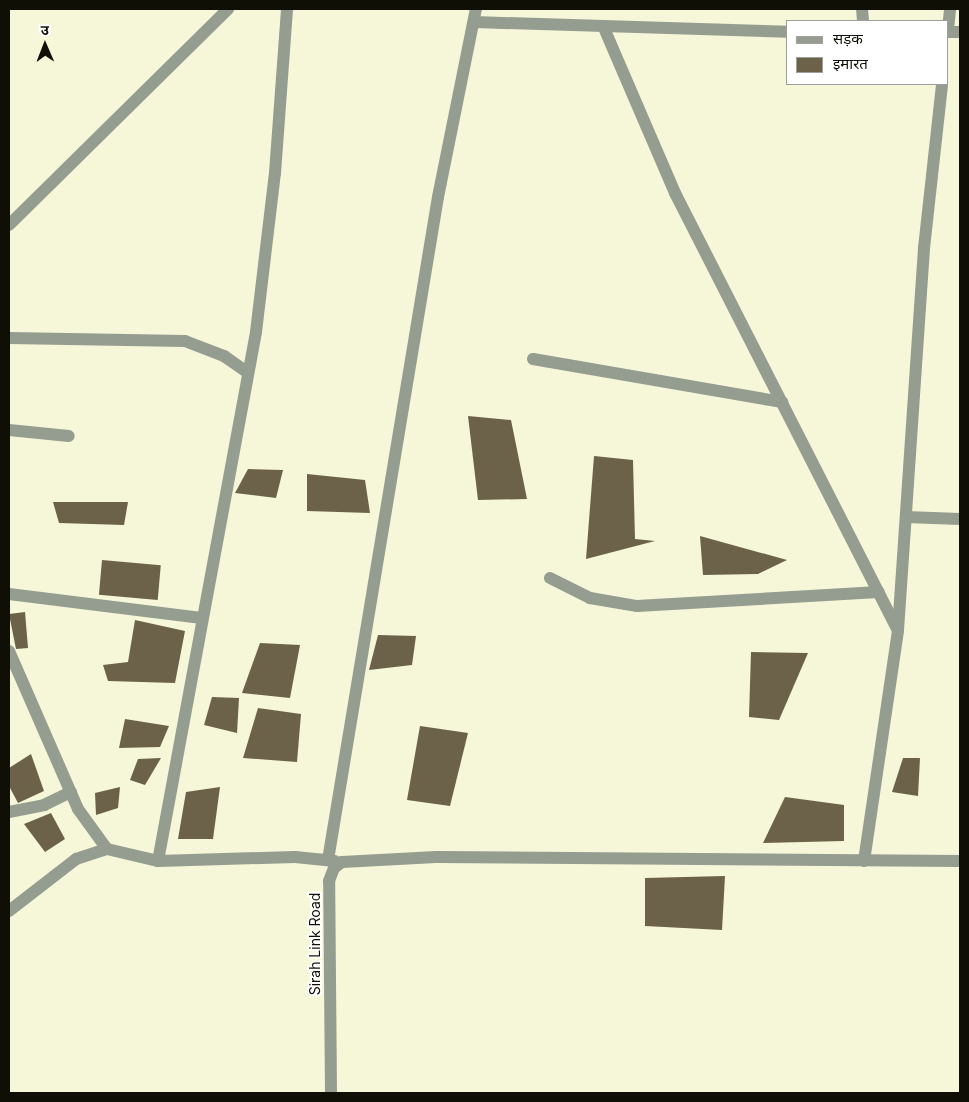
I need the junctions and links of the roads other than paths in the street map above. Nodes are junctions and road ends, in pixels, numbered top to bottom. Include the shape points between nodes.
1 (228, 9) edge
2 (286, 9) edge
3 (475, 15) edge
4 (604, 28) junction
5 (786, 32) edge
6 (942, 85) edge
7 (9, 225) edge
8 (9, 338) edge
9 (533, 359) dead end
10 (248, 373) junction
11 (782, 402) junction
12 (9, 430) edge
13 (69, 436) dead end
14 (906, 517) junction
15 (960, 519) edge
16 (550, 578) dead end
17 (879, 592) junction
18 (9, 594) edge
19 (202, 618) junction
20 (898, 630) junction
21 (9, 651) edge
22 (71, 792) junction
23 (9, 812) edge
24 (107, 849) junction
25 (328, 860) junction
26 (158, 861) junction
27 (864, 861) junction
28 (960, 861) edge
29 (342, 862) junction
30 (9, 911) edge
31 (331, 1093) edge

1 - 7 street
2 - 10 street via 275,173
3 - 4 street
3 - 25 street via 438,197
4 - 5 street
4 - 11 street via 675,192
6 - 14 street via 924,248
8 - 10 street via 185,341 216,352
9 - 11 street
10 - 19 street
11 - 17 street
12 - 13 street
14 - 15 street
14 - 20 street
16 - 17 street via 590,598 637,606
17 - 20 street
18 - 19 street
19 - 26 street
20 - 27 street
21 - 22 street
22 - 23 street via 44,805
22 - 24 street via 93,834
24 - 26 street
24 - 30 street via 76,859
25 - 26 street via 295,856
25 - 29 street
27 - 28 street
27 - 29 street via 436,857
29 - 31 street, Sirah Link Road via 334,868 329,881

